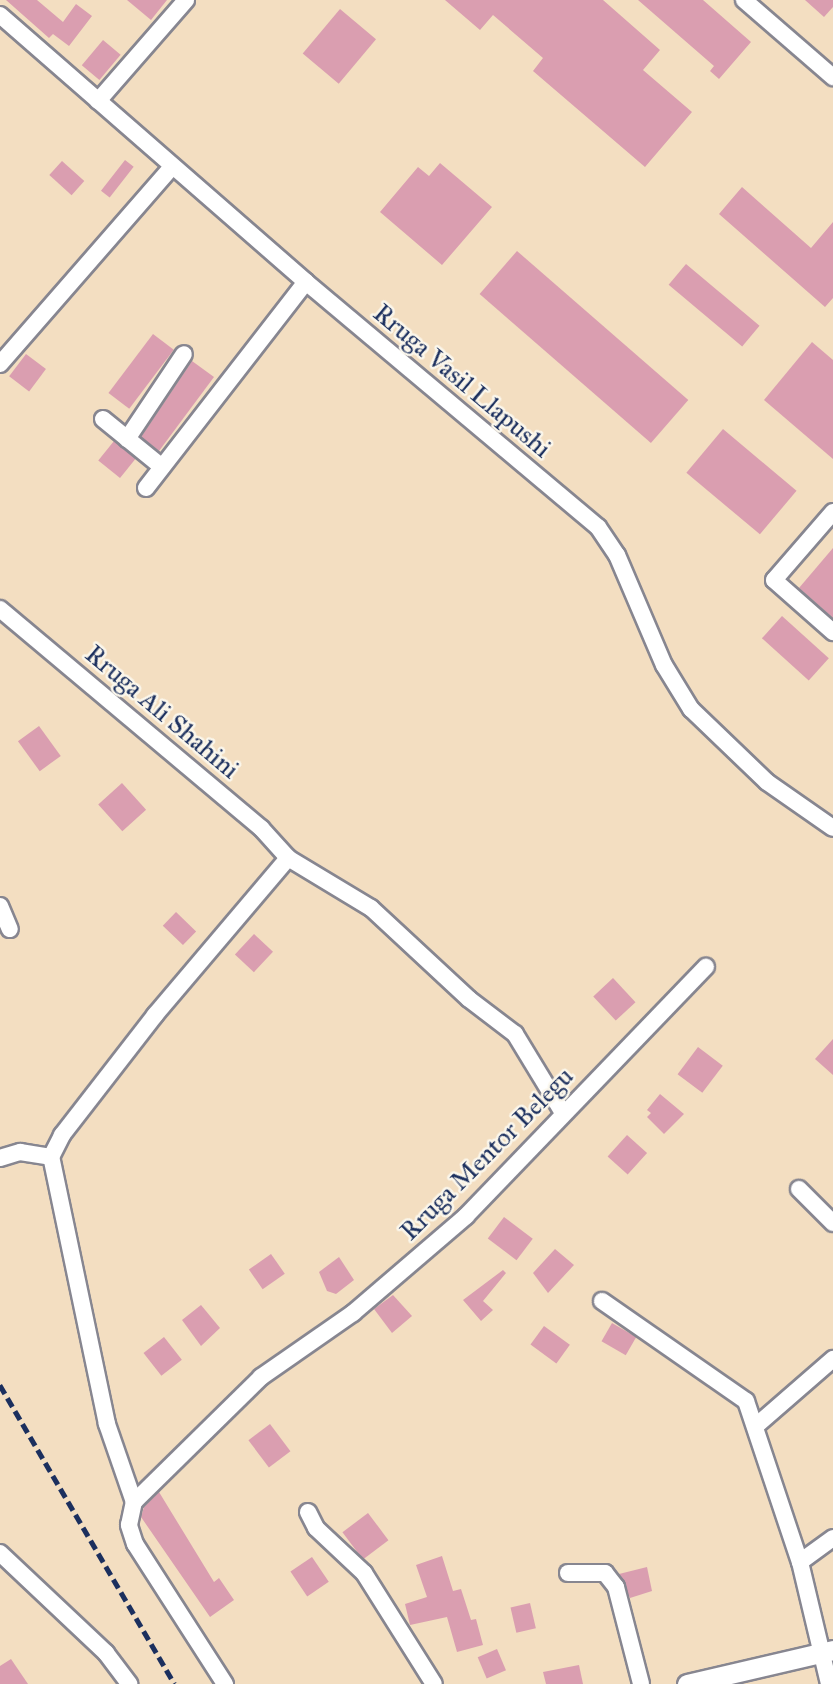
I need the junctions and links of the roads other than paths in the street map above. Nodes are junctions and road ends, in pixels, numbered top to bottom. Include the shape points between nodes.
1 (186, 0) edge
2 (744, 0) edge
3 (0, 15) edge
4 (833, 77) edge
5 (98, 101) junction
6 (172, 167) junction
7 (306, 282) junction
8 (184, 354) dead end
9 (0, 364) edge
10 (103, 419) dead end
11 (127, 439) junction
12 (162, 467) junction
13 (146, 488) dead end
14 (833, 512) edge
15 (0, 609) edge
16 (833, 632) edge
17 (833, 828) edge
18 (288, 858) junction
19 (0, 906) edge
20 (10, 929) dead end
21 (706, 967) dead end
22 (564, 1113) junction
23 (51, 1157) junction
24 (0, 1158) edge
25 (800, 1189) dead end
26 (833, 1223) edge
27 (602, 1301) dead end
28 (833, 1359) edge
29 (757, 1425) junction
30 (134, 1502) junction
31 (308, 1512) dead end
32 (833, 1538) edge
33 (0, 1553) edge
34 (800, 1562) junction
35 (568, 1573) dead end
36 (828, 1652) edge
37 (731, 1679) edge
38 (129, 1684) edge
39 (225, 1684) edge
40 (434, 1684) edge
41 (641, 1684) edge
42 (687, 1684) edge
43 (829, 1684) edge

1 - 5 street
2 - 4 street
3 - 5 street, Rruga Vasil Llapushi
5 - 6 street, Rruga Vasil Llapushi
6 - 7 street, Rruga Vasil Llapushi
6 - 9 street
7 - 12 street
7 - 17 street, Rruga Vasil Llapushi via 598,527 617,555 664,665 691,709 766,782
8 - 11 street
10 - 11 street
11 - 12 street
12 - 13 street
14 - 16 street via 774,580
15 - 18 street, Rruga Ali Shahini via 261,828
18 - 22 street, Rruga Ali Shahini via 371,908 468,999 515,1034
18 - 23 street via 155,1015 62,1135
19 - 20 street
21 - 22 street, Rruga Mentor Belegu
22 - 30 street, Rruga Mentor Belegu via 439,1242 353,1313 261,1377
23 - 24 street via 20,1152
23 - 30 street via 107,1424
25 - 26 street
27 - 29 street via 746,1401
28 - 29 street
29 - 34 street
30 - 39 street via 129,1525 135,1544
31 - 40 street via 317,1528 363,1573
32 - 34 street
33 - 38 street via 106,1653
34 - 36 street
35 - 41 street via 606,1573 616,1587
36 - 37 street
36 - 43 street
37 - 42 street

